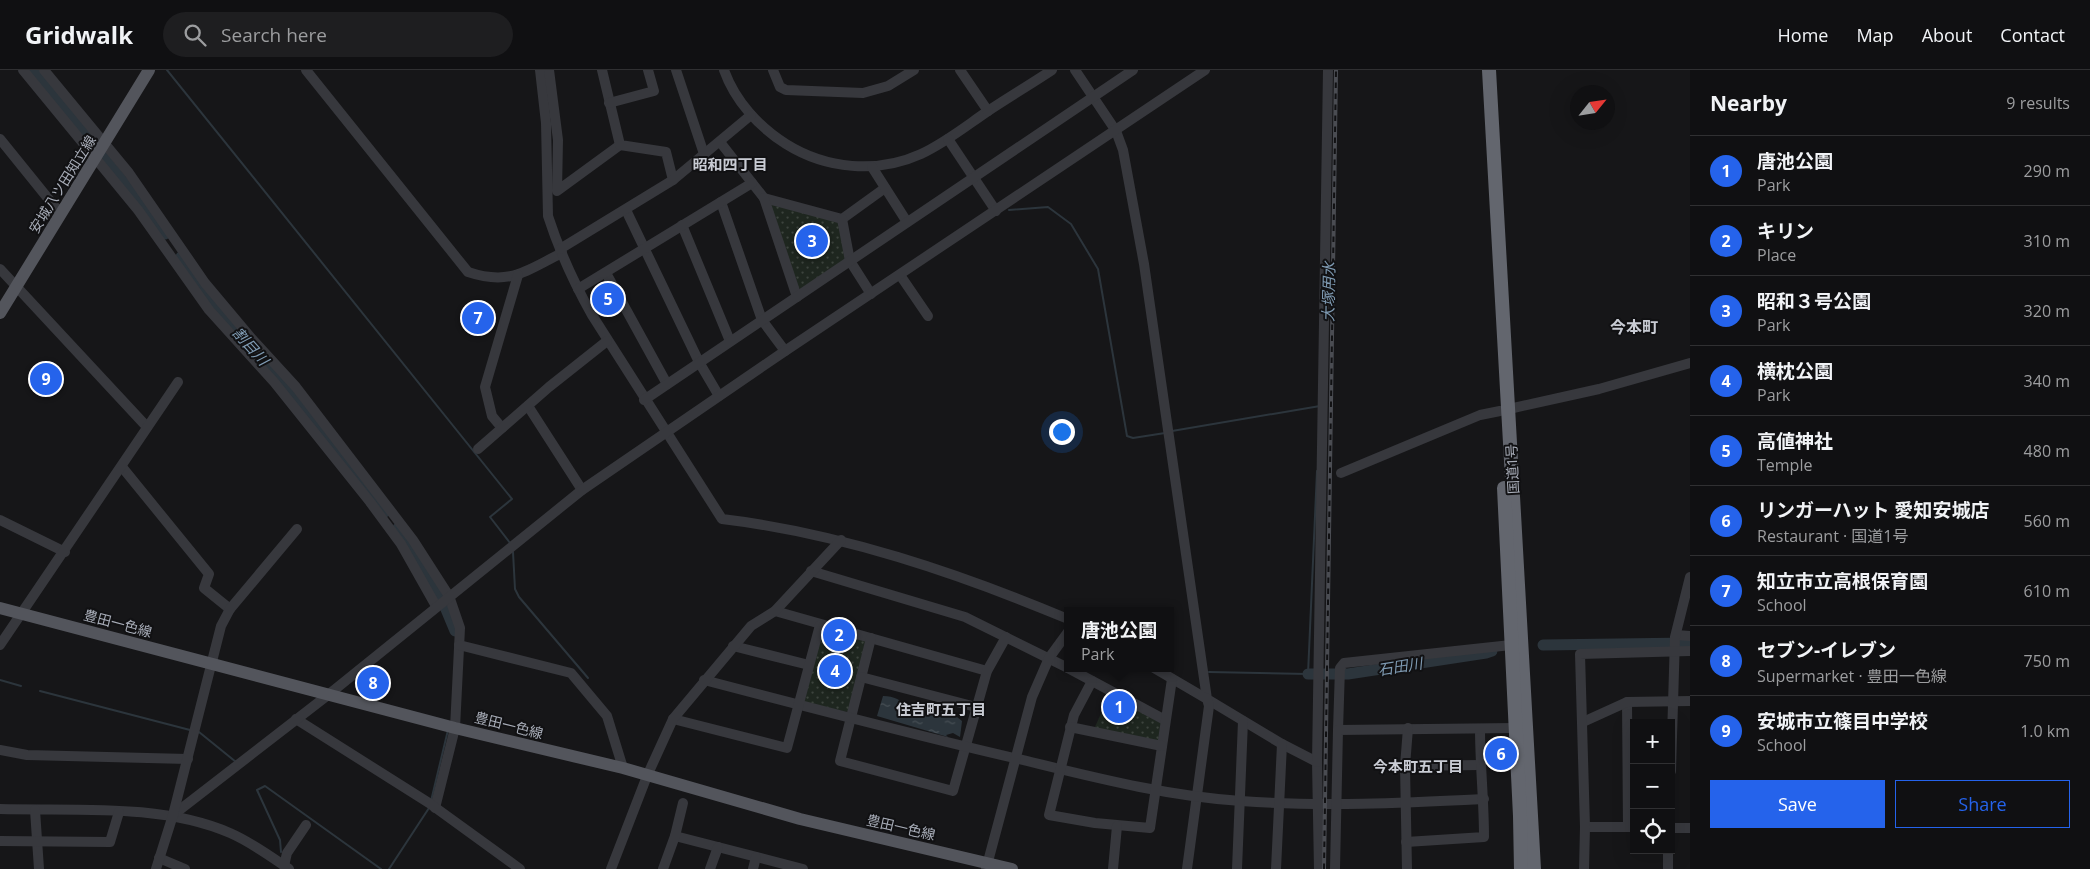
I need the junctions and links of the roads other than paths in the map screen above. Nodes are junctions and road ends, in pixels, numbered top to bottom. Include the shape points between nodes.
1 (23, 70) edge
2 (44, 70) edge
3 (149, 70) edge
4 (306, 70) edge
5 (540, 70) edge
6 (549, 70) edge
7 (602, 70) edge
8 (648, 70) edge
9 (676, 70) edge
10 (724, 70) edge
11 (773, 70) edge
12 (914, 70) edge
13 (960, 70) edge
14 (1052, 70) edge
15 (1075, 70) edge
16 (1133, 70) edge
17 (1205, 70) edge
18 (1328, 70) edge
19 (1480, 70) edge
20 (1489, 70) edge
21 (1093, 97) junction
22 (609, 103) junction
23 (988, 111) junction
24 (751, 115) junction
25 (1116, 131) junction
26 (0, 139) edge
27 (948, 139) junction
28 (720, 142) junction
29 (103, 144) junction
30 (620, 145) junction
31 (704, 154) junction
32 (95, 158) junction
33 (872, 167) junction
34 (973, 177) junction
35 (673, 180) junction
36 (752, 183) junction
37 (886, 188) junction
38 (764, 198) junction
39 (721, 202) junction
40 (626, 210) junction
41 (996, 211) junction
42 (62, 212) junction
43 (842, 219) junction
44 (907, 222) junction
45 (682, 225) junction
46 (644, 248) junction
47 (561, 251) junction
48 (850, 262) junction
49 (0, 269) edge
50 (606, 273) junction
51 (900, 274) junction
52 (518, 275) junction
53 (16, 286) junction
54 (578, 289) junction
55 (871, 294) junction
56 (797, 297) junction
57 (0, 313) edge
58 (928, 316) dead end
59 (762, 320) junction
60 (607, 341) junction
61 (730, 341) junction
62 (785, 351) junction
63 (699, 362) junction
64 (1690, 362) edge
65 (178, 382) dead end
66 (667, 384) junction
67 (719, 396) junction
68 (644, 400) junction
69 (528, 406) junction
70 (1504, 410) junction
71 (147, 427) junction
72 (502, 428) junction
73 (666, 432) junction
74 (478, 449) dead end
75 (122, 467) junction
76 (1341, 473) dead end
77 (582, 490) junction
78 (0, 520) edge
79 (297, 529) dead end
80 (841, 540) junction
81 (65, 552) junction
82 (811, 572) junction
83 (1690, 577) edge
84 (450, 596) junction
85 (438, 604) junction
86 (0, 608) edge
87 (230, 609) junction
88 (775, 611) junction
89 (22, 614) junction
90 (1064, 617) edge
91 (820, 625) junction
92 (1676, 636) junction
93 (1690, 636) edge
94 (1006, 637) junction
95 (1064, 637) edge
96 (871, 638) junction
97 (0, 645) edge
98 (459, 645) junction
99 (1511, 645) junction
100 (733, 646) junction
101 (1675, 650) junction
102 (1690, 651) edge
103 (1049, 658) junction
104 (213, 664) junction
105 (809, 665) junction
106 (1064, 666) edge
107 (987, 671) junction
108 (1075, 672) edge
109 (1161, 672) edge
110 (861, 677) junction
111 (1172, 679) junction
112 (704, 680) junction
113 (1092, 681) junction
114 (328, 695) junction
115 (1207, 699) junction
116 (1674, 700) junction
117 (1690, 700) edge
118 (1627, 702) junction
119 (799, 704) junction
120 (976, 707) junction
121 (850, 718) junction
122 (673, 719) junction
123 (296, 720) junction
124 (1165, 720) junction
125 (1243, 721) junction
126 (1583, 722) junction
127 (451, 726) junction
128 (1070, 727) junction
129 (1408, 728) junction
130 (1516, 728) junction
131 (1480, 729) junction
132 (1338, 730) junction
133 (1282, 744) junction
134 (1162, 746) junction
135 (966, 748) junction
136 (0, 750) edge
137 (188, 758) junction
138 (1014, 758) junction
139 (1317, 762) junction
140 (1671, 764) edge
141 (1480, 765) junction
142 (1404, 766) junction
143 (623, 768) junction
144 (1060, 771) junction
145 (647, 776) junction
146 (1630, 778) edge
147 (1156, 790) junction
148 (1197, 796) junction
149 (1484, 799) junction
150 (1240, 801) junction
151 (1280, 802) junction
152 (683, 803) dead end
153 (1318, 803) junction
154 (1336, 803) junction
155 (1405, 803) junction
156 (432, 806) junction
157 (0, 809) edge
158 (35, 810) junction
159 (119, 812) junction
160 (173, 815) junction
161 (306, 825) dead end
162 (1117, 826) junction
163 (1586, 827) junction
164 (1630, 827) edge
165 (1675, 828) edge
166 (1690, 828) edge
167 (675, 836) junction
168 (37, 840) junction
169 (0, 841) edge
170 (1406, 842) junction
171 (718, 847) junction
172 (1668, 854) edge
173 (756, 857) junction
174 (159, 858) junction
175 (272, 858) junction
176 (987, 866) edge
177 (286, 867) edge
178 (612, 867) edge
179 (39, 869) edge
180 (156, 869) edge
181 (185, 869) edge
182 (268, 869) edge
183 (520, 869) edge
184 (663, 869) edge
185 (710, 869) edge
186 (753, 869) edge
187 (803, 869) edge
188 (1012, 869) edge
189 (1113, 869) edge
190 (1187, 869) edge
191 (1237, 869) edge
192 (1276, 869) edge
193 (1319, 869) edge
194 (1335, 869) edge
195 (1407, 869) edge
196 (1521, 869) edge
197 (1534, 869) edge
198 (1584, 869) edge
199 (1668, 869) edge

1 - 32 street
2 - 29 street
3 - 29 main road, 安城八ツ田知立線
4 - 52 street via 468,272 488,279
5 - 47 street via 546,123 548,216
6 - 30 street via 558,140 557,191
7 - 22 street
8 - 22 street via 654,91
9 - 31 street
10 - 24 street
11 - 12 street via 780,87 786,90 846,93 882,88
13 - 23 street
14 - 23 street
15 - 21 street
16 - 21 street
17 - 25 street
18 - 139 street
19 - 70 highway, 国道1号
20 - 70 highway, 国道1号
21 - 25 street
21 - 34 street
22 - 30 street
23 - 27 street
24 - 28 street
24 - 33 street via 772,136 816,159
25 - 41 street
25 - 115 street via 1123,150 1144,264
26 - 42 street
27 - 33 street via 920,154
27 - 34 street
28 - 31 street
28 - 36 street
29 - 32 main road, 安城八ツ田知立線
29 - 84 street via 129,173 205,283 308,402 413,540
30 - 35 street via 666,152
31 - 35 street
32 - 42 main road, 安城八ツ田知立線
32 - 85 street via 158,236 209,310 274,382 370,502
33 - 37 street
34 - 41 street
34 - 44 street
35 - 40 street
36 - 38 street
36 - 39 street
37 - 43 street
37 - 44 street
38 - 43 street
38 - 56 street
39 - 45 street
39 - 59 street
40 - 46 street
40 - 47 street
41 - 51 street
42 - 53 main road, 安城八ツ田知立線
43 - 48 street
44 - 48 street
45 - 46 street
45 - 61 street
46 - 50 street
46 - 63 street
47 - 52 street
47 - 54 street
48 - 55 street
48 - 56 street
49 - 53 street
50 - 54 street
50 - 66 street
51 - 55 street
51 - 58 street
52 - 72 street via 484,387 492,416
53 - 57 main road, 安城八ツ田知立線
53 - 71 street
54 - 60 street
55 - 62 street
56 - 59 street
59 - 61 street
59 - 62 street
60 - 68 street
60 - 69 street
61 - 63 street
62 - 67 street
63 - 66 street
63 - 67 street
64 - 70 street via 1599,389
65 - 71 street
66 - 68 street
67 - 73 street
68 - 73 street
69 - 72 street
69 - 77 street
70 - 76 street via 1480,415
70 - 99 highway, 国道1号
70 - 197 highway, 国道1号
71 - 75 street
72 - 74 street
73 - 77 street
73 - 80 street via 722,519
75 - 81 street
75 - 87 street via 209,574 204,588
77 - 84 street
78 - 81 street
79 - 87 street
80 - 82 street
80 - 90 street via 1016,597
81 - 89 street
82 - 88 street
82 - 94 street via 965,617
83 - 92 street
84 - 85 street
84 - 98 street via 460,628
85 - 114 street
86 - 89 main road, 豊田一色線
87 - 104 street via 222,626
88 - 91 street
88 - 100 street via 751,626
89 - 97 street
89 - 104 main road, 豊田一色線
91 - 96 street
91 - 105 street
92 - 93 street
92 - 101 street
94 - 103 street
94 - 107 street
95 - 103 street
96 - 107 street
96 - 110 street
98 - 127 street
98 - 143 street via 572,673 607,716
99 - 130 highway, 国道1号
99 - 132 street via 1344,663 1340,673
100 - 105 street
100 - 112 street
101 - 102 street
101 - 116 street
101 - 126 street via 1580,654
103 - 106 street
103 - 138 street via 1032,697
104 - 114 main road, 豊田一色線
104 - 137 street
105 - 119 street
107 - 120 street
108 - 113 street
109 - 111 street
110 - 120 street
110 - 121 street
111 - 115 street
111 - 124 street
112 - 119 street
112 - 122 street
113 - 124 street
113 - 128 street
114 - 123 street
114 - 127 main road, 豊田一色線
115 - 125 street
115 - 148 street via 1209,706
116 - 117 street
116 - 118 street
116 - 140 street
118 - 126 street
118 - 146 street
119 - 121 street
119 - 122 street via 787,748
120 - 135 street
121 - 135 street
121 - 135 street via 840,761 953,791
122 - 145 street
123 - 156 street
123 - 160 street
124 - 134 street
125 - 133 street
125 - 150 street
126 - 163 street
127 - 143 main road, 豊田一色線
127 - 156 street
128 - 134 street
128 - 144 street
129 - 131 street
129 - 132 street
129 - 142 street
130 - 131 street
130 - 196 highway, 国道1号
131 - 141 street
132 - 154 street
133 - 139 street
133 - 151 street
134 - 147 street
135 - 138 street
136 - 137 street via 27,755
137 - 160 street
138 - 144 street
138 - 176 street
139 - 153 street
141 - 142 street
141 - 149 street
142 - 155 street
143 - 145 main road, 豊田一色線
144 - 147 street
144 - 162 street via 1048,815
145 - 176 main road, 豊田一色線
145 - 178 street
147 - 148 street
147 - 162 street via 1150,828
148 - 150 street
148 - 190 street
149 - 155 street
149 - 170 street via 1484,837
150 - 151 street
150 - 191 street
151 - 153 street
151 - 192 street
152 - 167 street
153 - 154 street
153 - 193 street
154 - 155 street
154 - 194 street
155 - 170 street
156 - 183 street
157 - 158 street
158 - 159 street
158 - 168 street
159 - 160 street
159 - 168 street via 110,842
160 - 174 street
160 - 175 street via 232,833
161 - 177 street via 287,853
162 - 189 street
163 - 164 street
163 - 198 street
165 - 166 street
167 - 171 street
167 - 184 street
168 - 169 street
168 - 179 street
170 - 195 street
171 - 173 street
171 - 185 street
172 - 199 street
173 - 186 street
173 - 187 street
174 - 180 street
174 - 181 street
175 - 177 street
175 - 182 street
176 - 188 main road, 豊田一色線

